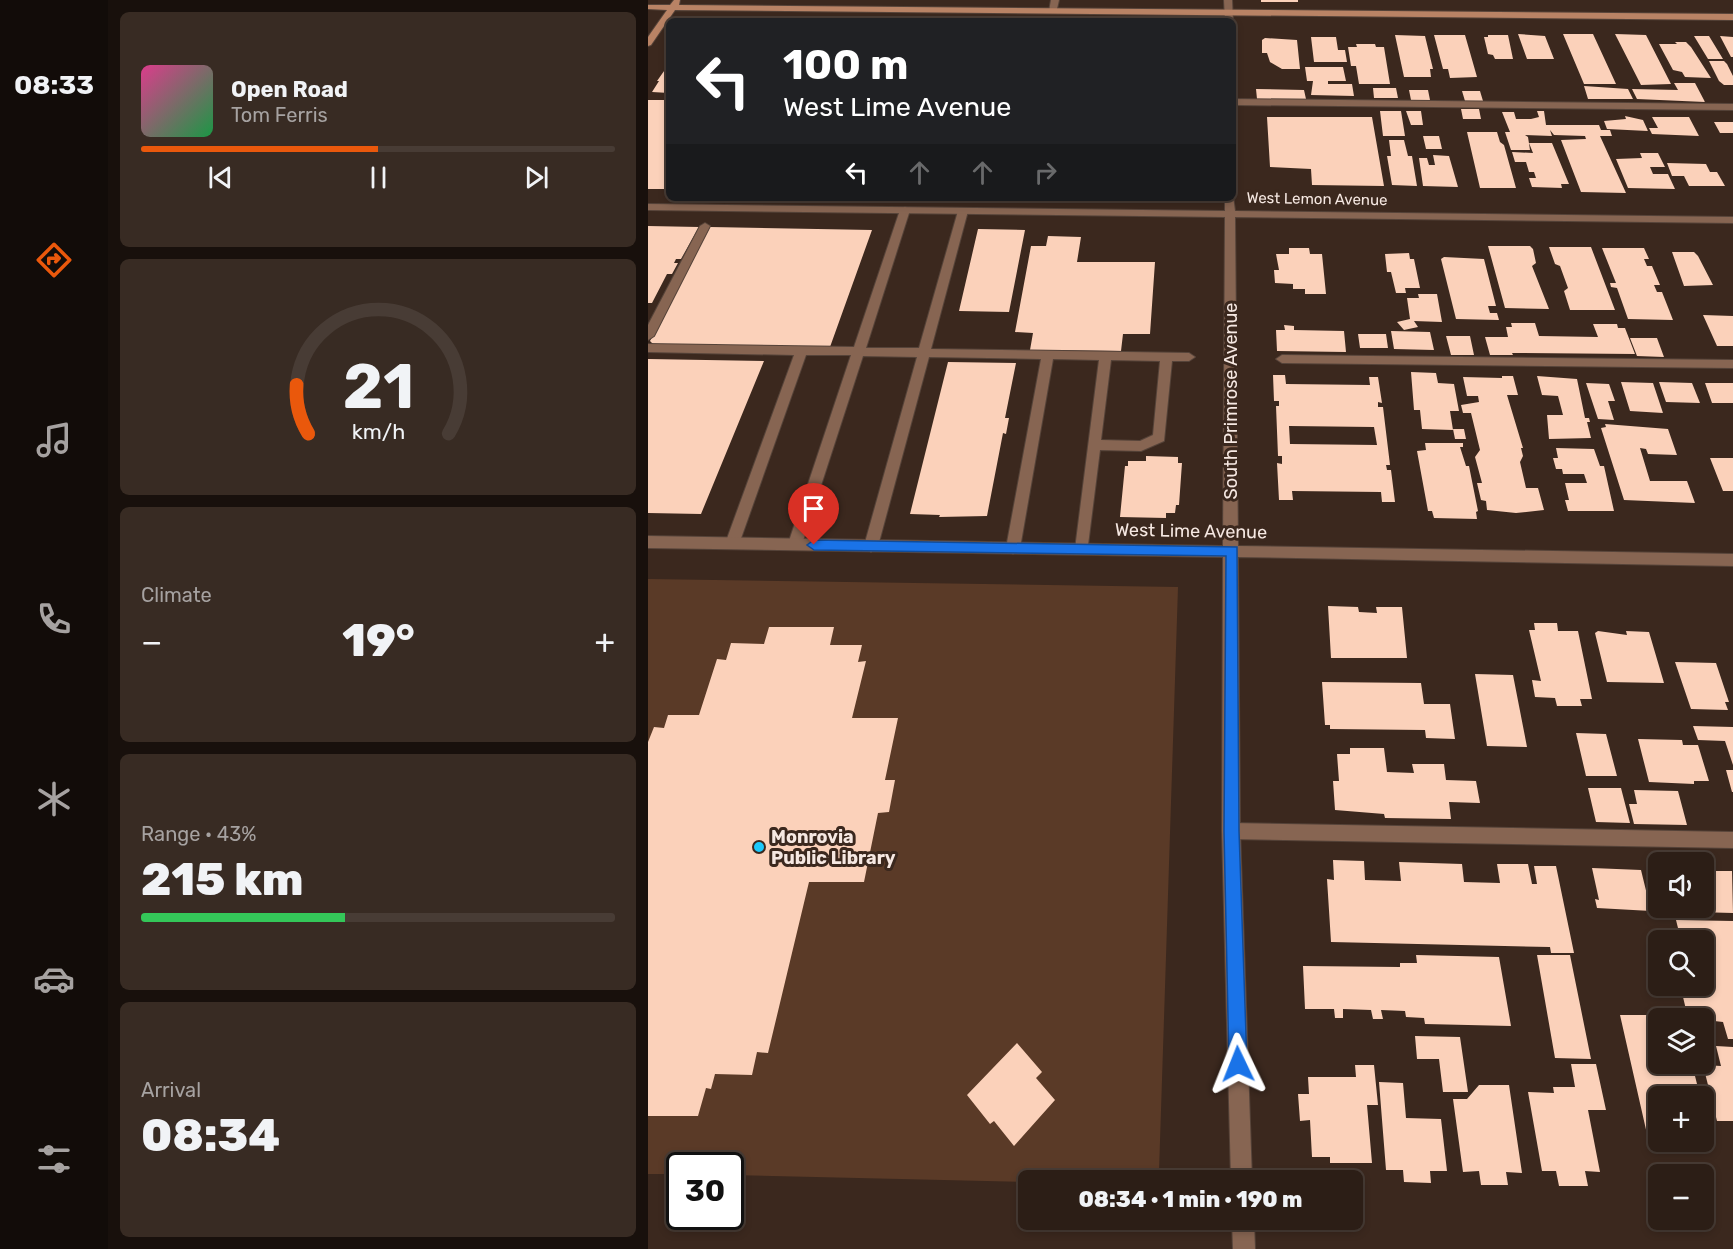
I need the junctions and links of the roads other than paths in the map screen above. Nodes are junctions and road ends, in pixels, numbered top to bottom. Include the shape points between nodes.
1 (1055, 0) edge
2 (1228, 0) edge
3 (675, 4) edge
4 (648, 7) edge
5 (1053, 11) junction
6 (1229, 17) edge
7 (1733, 18) edge
8 (648, 43) edge
9 (1236, 102) edge
10 (1733, 107) edge
11 (1230, 206) edge
12 (648, 207) edge
13 (905, 210) junction
14 (963, 211) junction
15 (1733, 219) edge
16 (705, 226) dead end
17 (648, 336) edge
18 (648, 348) edge
19 (801, 351) junction
20 (860, 352) junction
21 (925, 353) junction
22 (1048, 355) junction
23 (1105, 356) junction
24 (1166, 357) junction
25 (1189, 357) dead end
26 (1282, 359) dead end
27 (1733, 364) edge
28 (1095, 445) junction
29 (648, 542) edge
30 (732, 544) junction
31 (795, 544) junction
32 (871, 546) junction
33 (1013, 548) junction
34 (1082, 549) junction
35 (1232, 551) junction
36 (1733, 560) edge
37 (1231, 831) junction
38 (1733, 840) edge
39 (1242, 1170) edge
40 (1243, 1230) edge
41 (1244, 1249) edge

1 - 5 street
2 - 6 street
3 - 4 street
3 - 5 street
3 - 8 street
5 - 6 street
6 - 7 street
9 - 10 street
11 - 14 street, West Lemon Avenue
11 - 15 street, West Lemon Avenue
11 - 35 street, South Primrose Avenue
12 - 13 street, West Lemon Avenue
13 - 14 street, West Lemon Avenue
13 - 20 street
14 - 21 street
16 - 17 street
18 - 19 street
19 - 20 street
19 - 30 street
20 - 21 street
20 - 31 street
21 - 22 street
21 - 32 street
22 - 23 street
22 - 33 street
23 - 24 street
23 - 28 street
24 - 25 street
24 - 28 street via 1159,438 1142,446
26 - 27 street
28 - 34 street
29 - 30 street, West Lime Avenue
30 - 31 street, West Lime Avenue
31 - 32 street, West Lime Avenue
32 - 33 street, West Lime Avenue
33 - 34 street, West Lime Avenue
34 - 35 street, West Lime Avenue
35 - 36 street, West Lime Avenue
35 - 37 street, South Primrose Avenue
37 - 38 street
37 - 39 street, South Primrose Avenue
40 - 41 street

